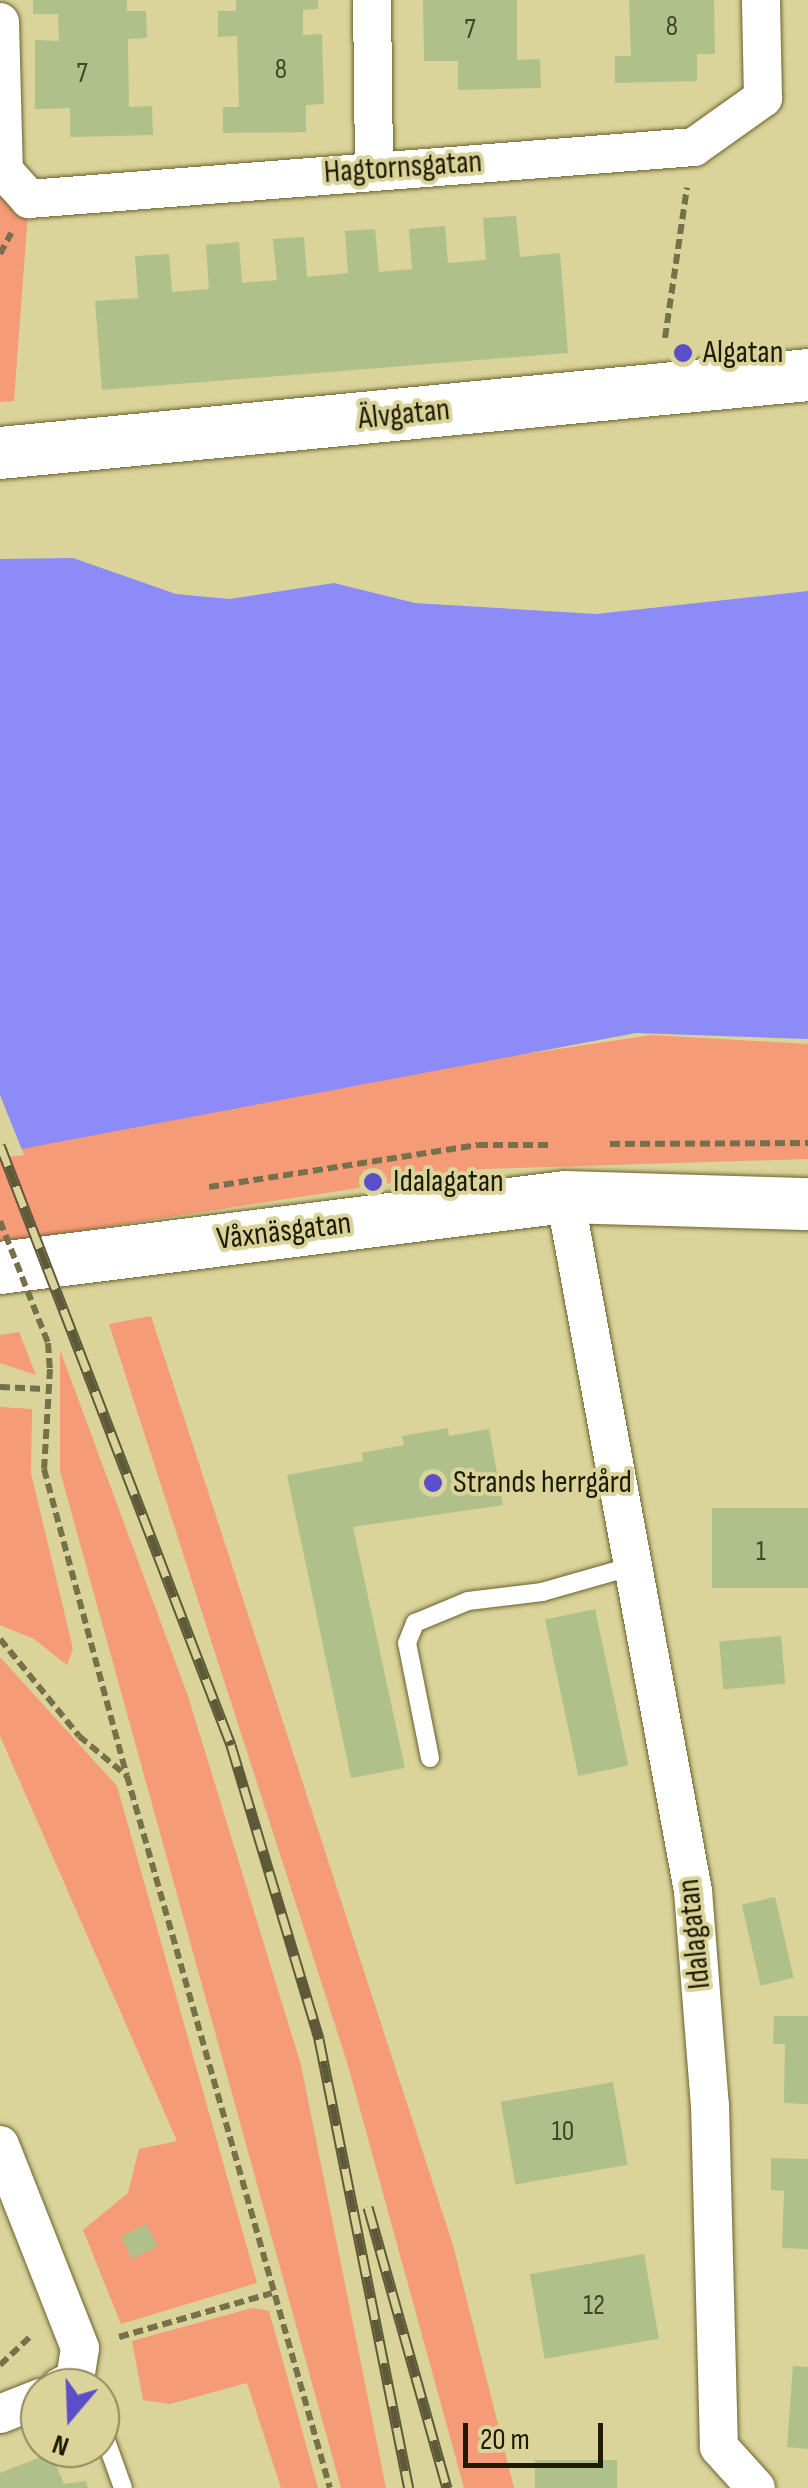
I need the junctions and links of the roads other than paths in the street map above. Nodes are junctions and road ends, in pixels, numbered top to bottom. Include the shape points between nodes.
1 (372, 0) edge
2 (762, 0) edge
3 (0, 22) edge
4 (374, 170) junction
5 (808, 375) edge
6 (0, 452) edge
7 (565, 1197) junction
8 (808, 1204) edge
9 (0, 1268) edge
10 (633, 1566) junction
11 (430, 1758) dead end
12 (0, 2145) edge
13 (71, 2368) edge
14 (756, 2488) edge

1 - 4 street
2 - 4 street, Hagtornsgatan via 763,98 694,147
3 - 4 street, Hagtornsgatan via 4,172 29,199
5 - 6 street, Älvgatan
7 - 8 street, Våxnäsgatan
7 - 9 street, Våxnäsgatan
7 - 10 street, Idalagatan
10 - 11 lane via 542,1592 468,1602 415,1623 407,1643
10 - 14 street, Idalagatan via 693,1891 710,2105 718,2448
12 - 13 street

